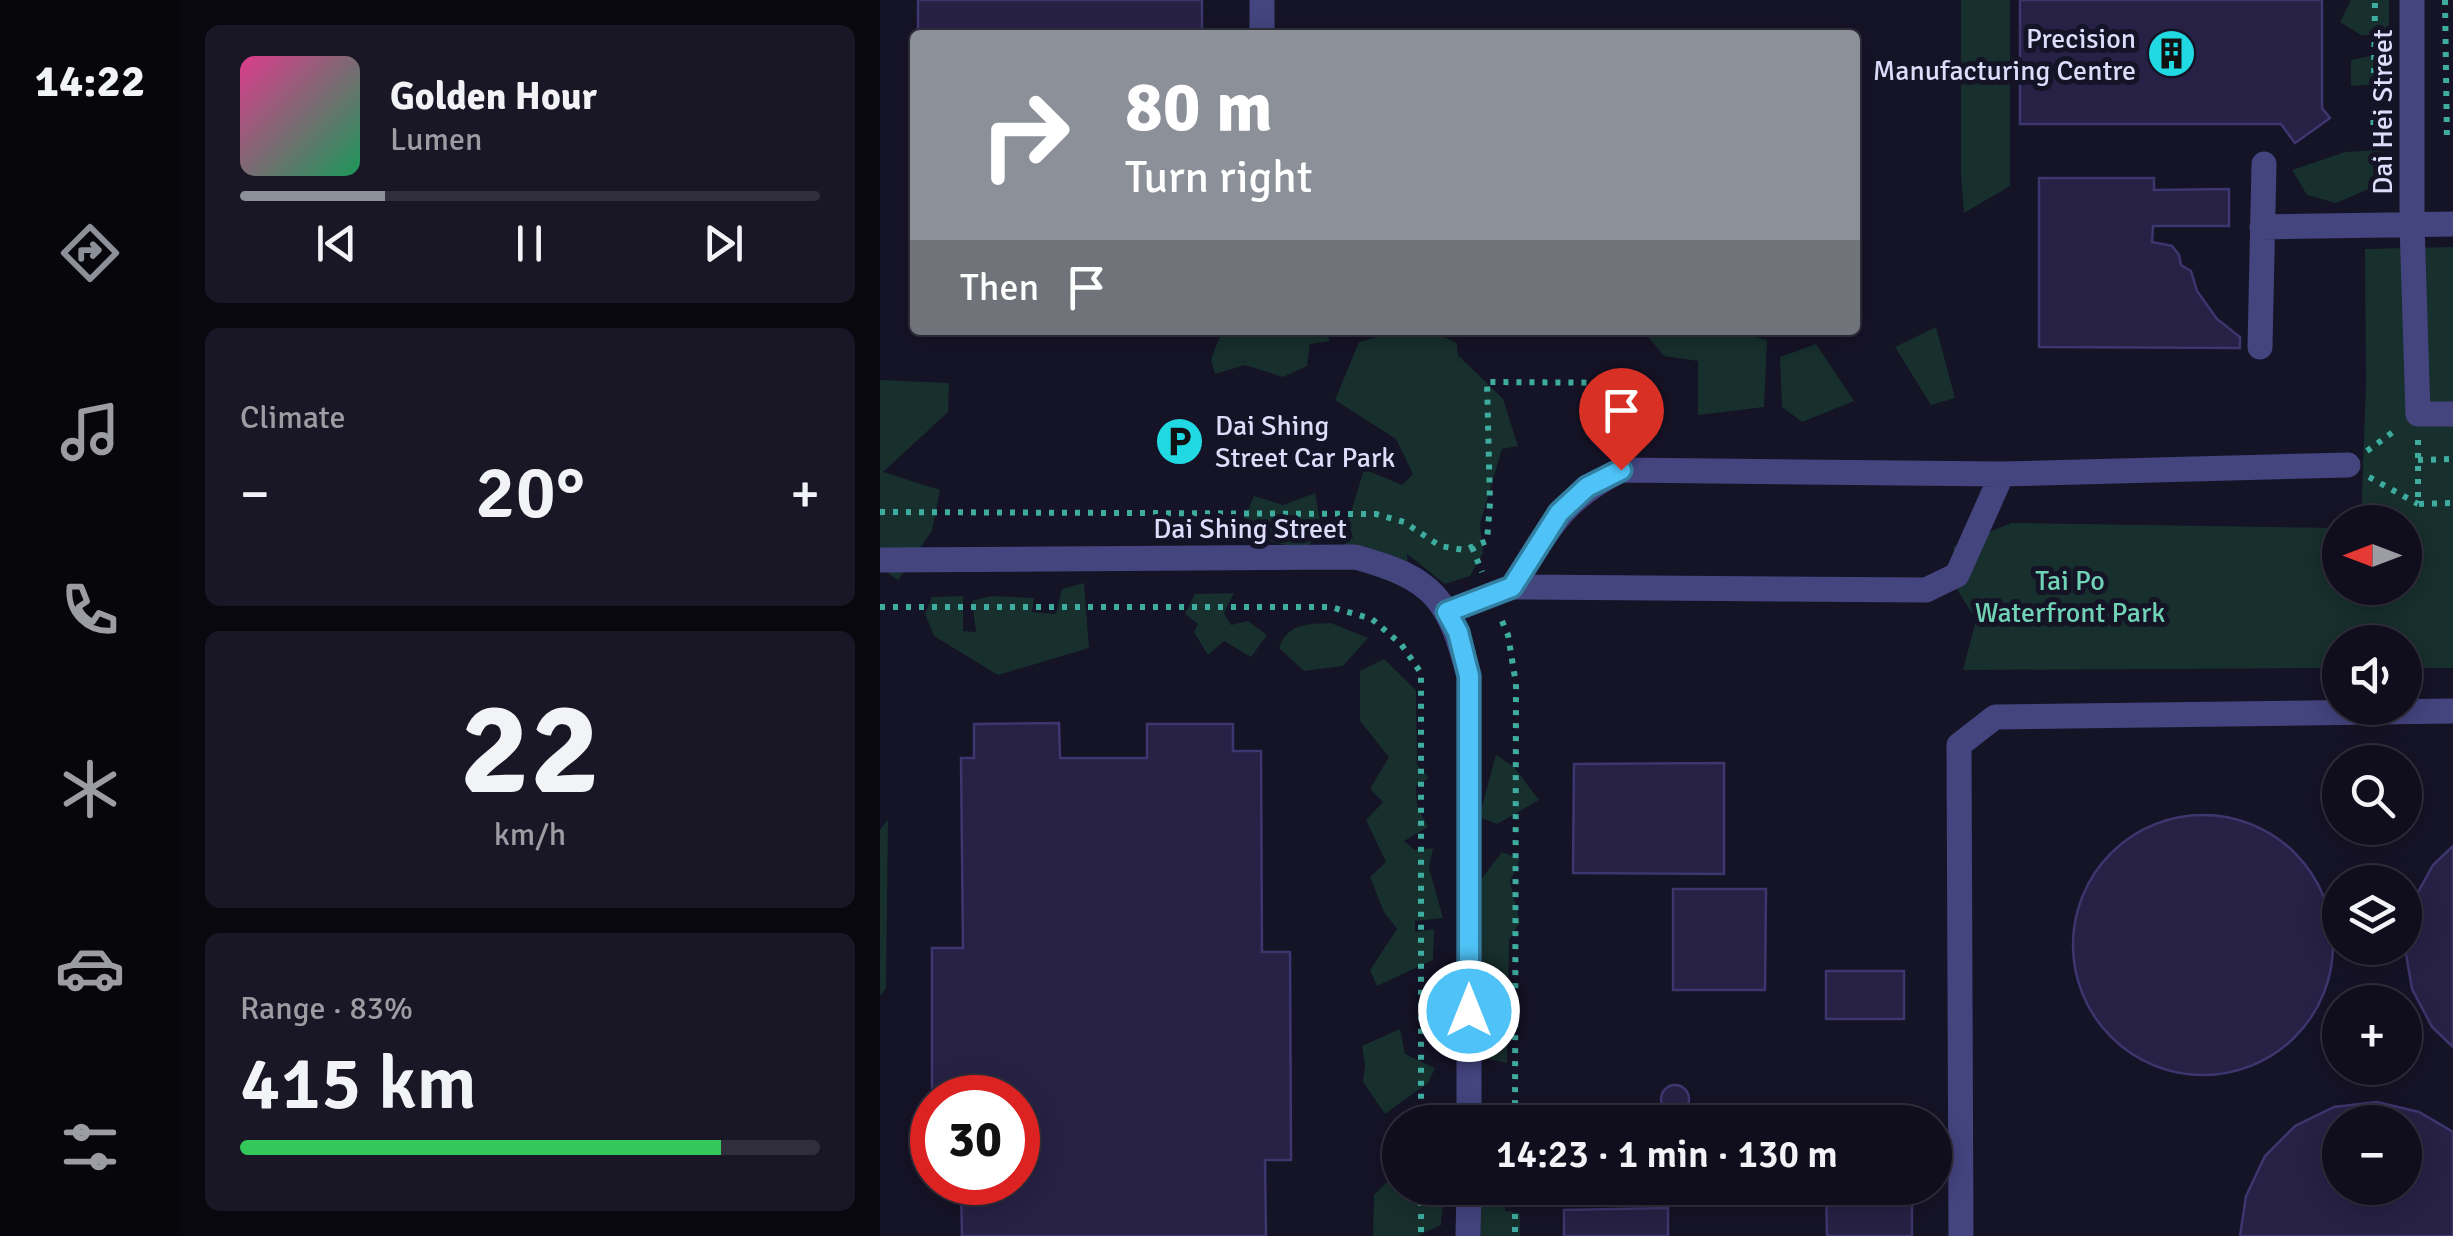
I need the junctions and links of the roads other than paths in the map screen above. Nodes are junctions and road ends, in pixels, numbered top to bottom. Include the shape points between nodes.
1 (1262, 0) edge
2 (2412, 0) edge
3 (1262, 30) edge
4 (2264, 164) dead end
5 (2412, 223) junction
6 (2453, 224) edge
7 (2262, 227) junction
8 (2260, 348) dead end
9 (2453, 414) edge
10 (2348, 465) road end
11 (2002, 474) junction
12 (880, 560) edge
13 (1502, 592) junction
14 (1447, 612) junction
15 (2453, 711) edge
16 (1468, 1105) edge
17 (1468, 1205) edge
18 (1468, 1236) edge
19 (1960, 1236) edge

1 - 3 street
2 - 5 street, Dai Hei Street
4 - 7 street
5 - 6 street, Dai Hei Street
5 - 7 street, Dai Hei Street
5 - 9 street via 2418,414
7 - 8 street
10 - 11 street
11 - 13 street via 1621,470 1587,487 1559,513
11 - 13 street via 1957,575 1926,590
12 - 14 street, Dai Shing Street via 1355,557 1410,576 1432,590
13 - 14 street
14 - 16 street, Dai Shing Street via 1469,676
15 - 19 street via 1995,718 1960,745
17 - 18 street

